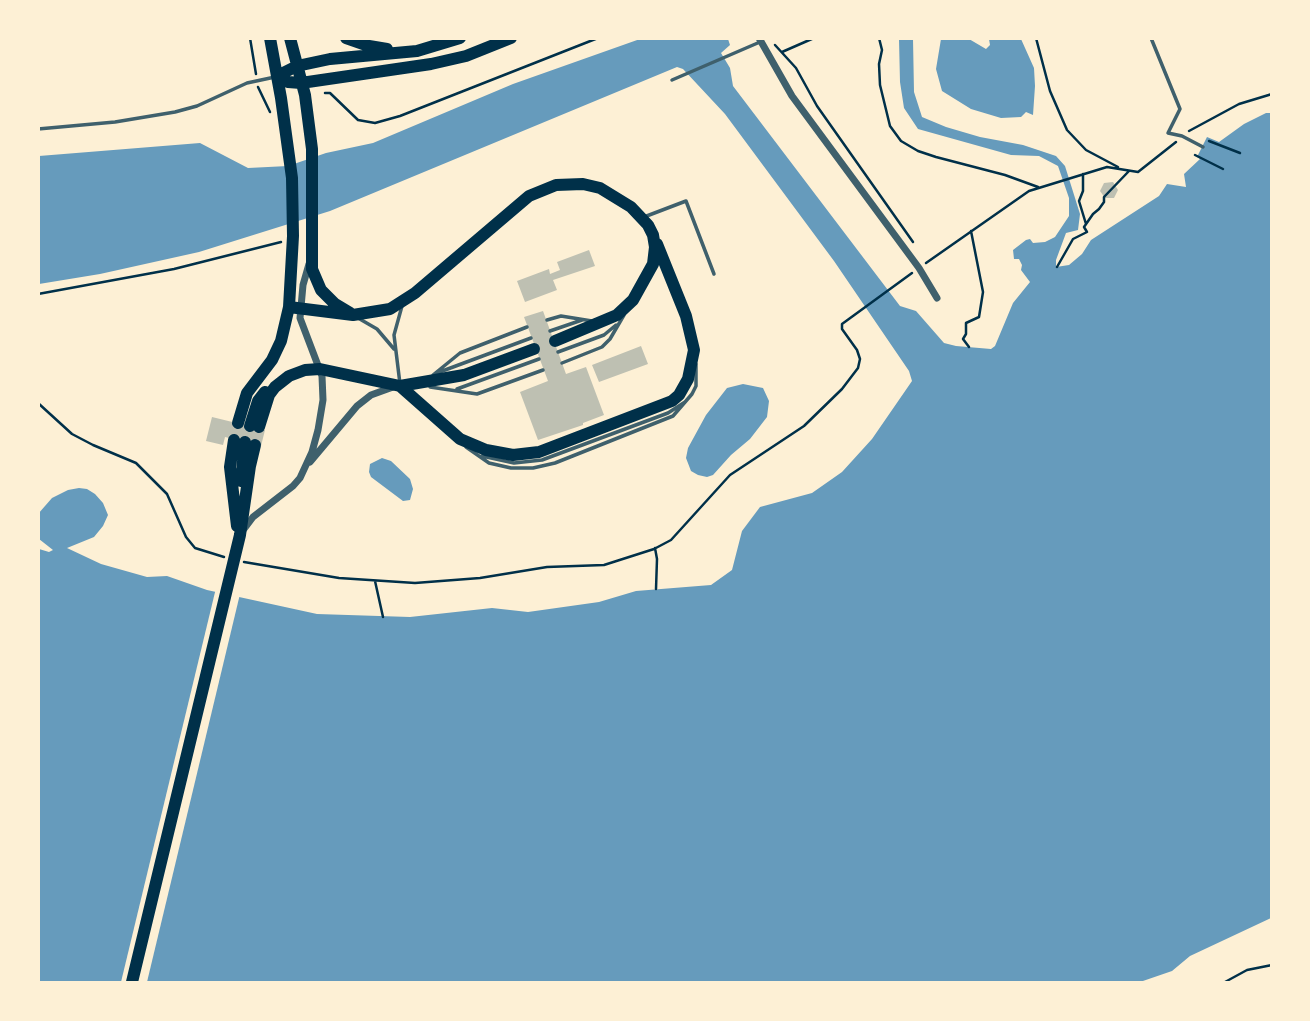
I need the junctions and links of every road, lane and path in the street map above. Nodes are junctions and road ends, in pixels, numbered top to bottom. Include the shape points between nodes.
1 (250, 38) edge
2 (270, 38) edge
3 (289, 38) edge
4 (346, 38) edge
5 (460, 38) edge
6 (511, 38) edge
7 (598, 38) edge
8 (770, 38) edge
9 (814, 38) edge
10 (879, 38) edge
11 (1036, 38) edge
12 (1152, 38) edge
13 (759, 40) edge
14 (408, 52) junction
15 (782, 52) junction
16 (768, 57) junction
17 (297, 66) junction
18 (277, 76) junction
19 (671, 80) dead end
20 (258, 81) junction
21 (303, 89) junction
22 (1272, 94) edge
23 (281, 98) junction
24 (267, 101) junction
25 (270, 114) dead end
26 (38, 129) edge
27 (1182, 136) junction
28 (1203, 138) dead end
29 (1203, 147) dead end
30 (1240, 153) dead end
31 (1195, 155) dead end
32 (1124, 169) junction
33 (1223, 169) dead end
34 (1129, 171) junction
35 (1082, 175) junction
36 (1038, 187) junction
37 (642, 218) junction
38 (1086, 224) junction
39 (971, 230) junction
40 (653, 235) junction
41 (289, 237) junction
42 (919, 251) dead end
43 (311, 253) junction
44 (1057, 267) dead end
45 (919, 268) junction
46 (714, 274) dead end
47 (38, 295) edge
48 (937, 298) dead end
49 (633, 300) junction
50 (404, 301) junction
51 (295, 308) junction
52 (353, 315) junction
53 (547, 320) dead end
54 (588, 320) junction
55 (621, 320) junction
56 (607, 321) junction
57 (527, 327) dead end
58 (554, 341) junction
59 (535, 348) joint
60 (969, 348) dead end
61 (695, 349) junction
62 (396, 351) junction
63 (562, 363) dead end
64 (320, 369) junction
65 (543, 370) dead end
66 (415, 383) junction
67 (448, 390) junction
68 (38, 403) edge
69 (452, 433) junction
70 (305, 468) junction
71 (238, 542) junction
72 (655, 548) junction
73 (225, 558) dead end
74 (375, 581) junction
75 (656, 589) dead end
76 (383, 617) dead end
77 (1272, 965) edge
78 (132, 982) edge
79 (1225, 982) edge

1 - 20 path
2 - 18 main road
3 - 17 main road
4 - 14 main road
5 - 14 main road
6 - 21 main road via 466,56
7 - 21 path via 375,123 358,120 330,93
8 - 15 path
9 - 15 path
10 - 36 path via 882,97 890,126 901,141 918,151
11 - 32 path via 1054,103 1067,130 1086,150
12 - 27 lane via 1180,109 1168,133
13 - 16 street
13 - 19 lane
14 - 17 main road
15 - 16 path
15 - 42 path
16 - 45 street
17 - 18 main road
17 - 21 main road
18 - 20 lane
18 - 21 main road
18 - 23 main road
20 - 24 path via 259,93
20 - 26 lane via 175,113
21 - 43 main road via 312,149
22 - 27 path via 1239,104
23 - 24 path
23 - 41 main road via 289,154
24 - 25 path
27 - 29 lane
27 - 34 path via 1141,171
28 - 30 path
31 - 33 path
32 - 34 path
32 - 35 path via 1107,167
34 - 38 path
35 - 36 path
35 - 38 path via 1079,201
36 - 39 path
37 - 40 main road
37 - 46 lane via 686,201
37 - 50 main road via 600,188 569,184 542,189 518,203
38 - 44 path via 1087,232 1073,239
39 - 45 path
39 - 60 path via 984,292 979,317 966,323 962,339
40 - 49 main road via 653,264
40 - 61 main road
41 - 47 path via 174,270
41 - 51 main road
43 - 51 street
43 - 52 main road via 313,274 321,290
45 - 48 street
45 - 72 path via 842,324 860,359 853,376 804,426 730,475 671,540
49 - 55 lane
49 - 56 main road
50 - 52 main road via 390,309
50 - 62 lane via 395,328
51 - 52 main road
51 - 64 street
51 - 64 main road via 272,360 247,393 249,425 280,381
52 - 62 lane via 377,329
53 - 54 lane via 561,316
54 - 56 lane
54 - 58 lane via 578,321
55 - 58 lane via 610,331
55 - 63 lane via 602,347
56 - 58 main road
57 - 66 lane via 460,353
59 - 66 main road via 464,375
59 - 67 lane via 461,388
61 - 69 main road via 688,379 672,401 539,452 499,454
61 - 69 lane via 694,391 665,421 544,466 489,463
62 - 66 lane
64 - 66 main road
64 - 70 street via 321,413
65 - 67 lane via 480,393
66 - 67 lane
66 - 69 main road
66 - 70 street via 381,390 357,406
68 - 73 path via 72,434 136,463 167,494 195,548
70 - 71 street via 293,486 253,517
71 - 71 main road via 230,467 245,442 250,466
71 - 74 path via 292,571
71 - 78 main road
72 - 74 path via 604,565 547,567 440,582
72 - 75 path
74 - 76 path
77 - 79 path via 1247,970

